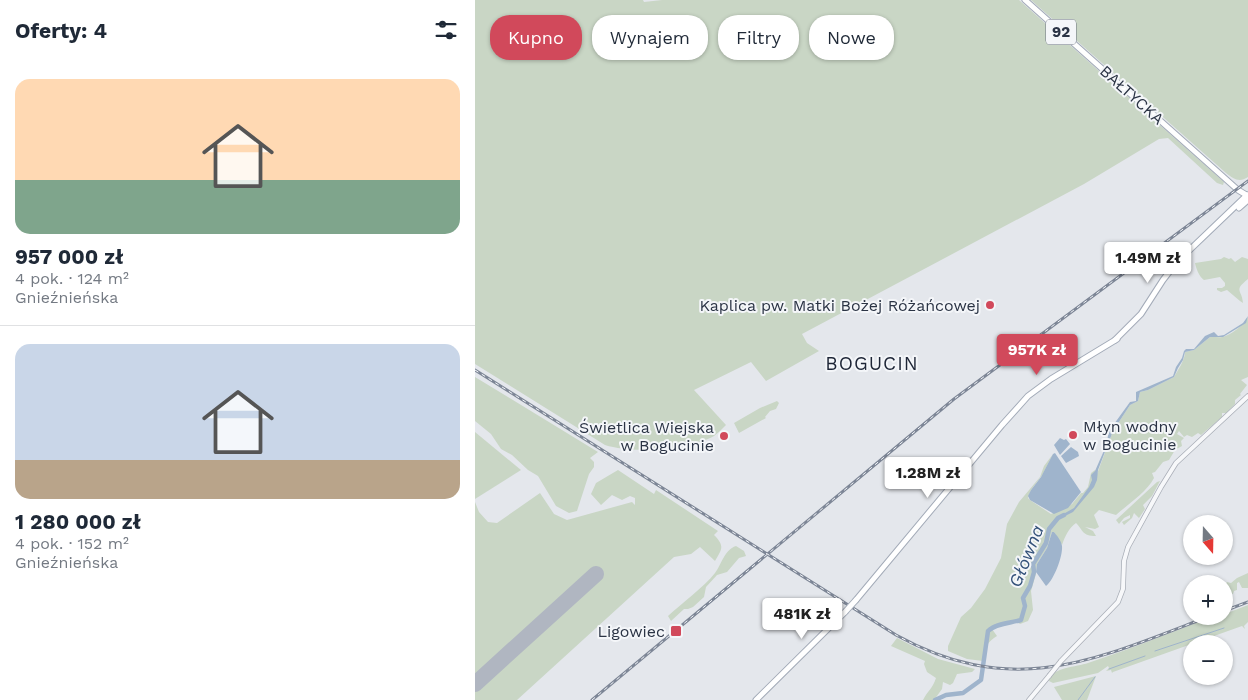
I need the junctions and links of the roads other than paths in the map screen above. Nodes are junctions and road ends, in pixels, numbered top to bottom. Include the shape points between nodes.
1 (1025, 0) edge
2 (1247, 199) edge
3 (1248, 396) edge
4 (757, 700) edge
5 (1029, 700) edge

1 - 2 main road, BAŁTYCKA / 92
2 - 4 main road, bridge via 1172,268 1141,314 1117,339 1039,386 1023,402 856,600
3 - 5 street, bridge via 1173,467 1128,547 1123,589 1118,602 1061,661

